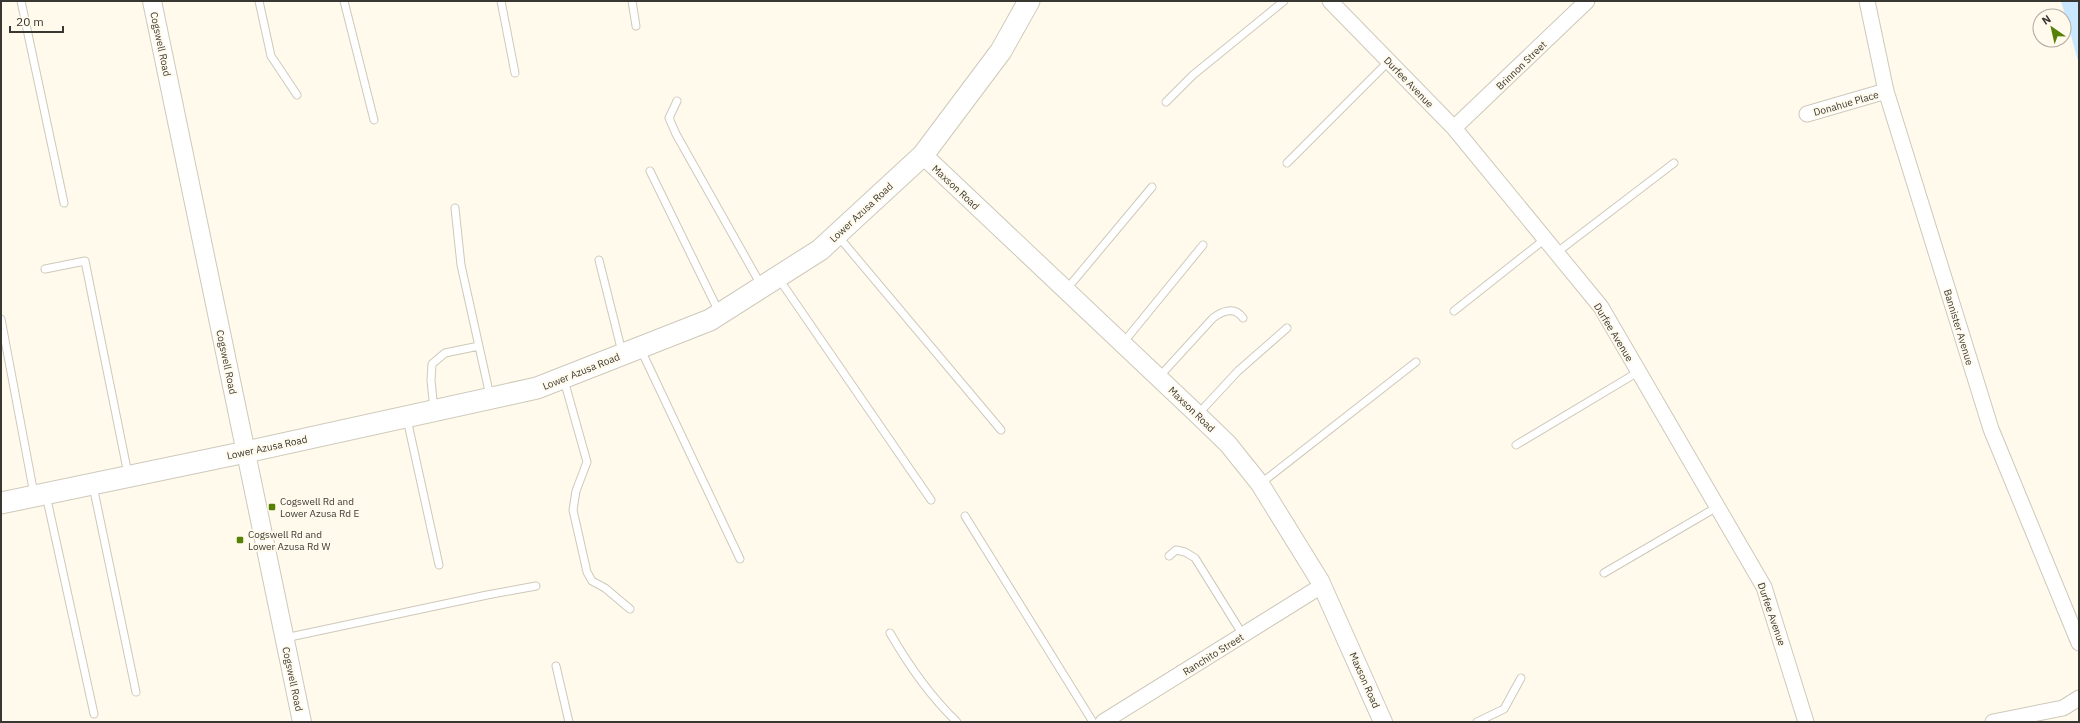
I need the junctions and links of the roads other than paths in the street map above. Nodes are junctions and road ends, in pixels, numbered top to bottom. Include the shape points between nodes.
1 (21, 1) edge
2 (152, 1) edge
3 (259, 1) edge
4 (344, 1) edge
5 (501, 1) edge
6 (632, 1) edge
7 (1029, 1) edge
8 (1284, 1) edge
9 (1330, 1) edge
10 (1587, 1) edge
11 (1867, 1) edge
12 (636, 26) dead end
13 (1389, 61) junction
14 (515, 73) dead end
15 (1886, 91) junction
16 (297, 95) dead end
17 (678, 101) dead end
18 (1166, 102) dead end
19 (1806, 114) dead end
20 (374, 120) dead end
21 (1454, 128) junction
22 (923, 155) junction
23 (1287, 163) dead end
24 (1674, 163) dead end
25 (650, 171) dead end
26 (1152, 187) dead end
27 (64, 203) dead end
28 (455, 208) dead end
29 (837, 234) junction
30 (1544, 239) junction
31 (1203, 245) dead end
32 (1556, 253) junction
33 (598, 260) dead end
34 (45, 269) dead end
35 (770, 282) junction
36 (1066, 290) junction
37 (1454, 311) dead end
38 (720, 314) junction
39 (1243, 318) dead end
40 (1, 319) edge
41 (1287, 328) dead end
42 (1123, 344) junction
43 (479, 346) junction
44 (632, 351) junction
45 (1416, 362) dead end
46 (1638, 372) junction
47 (1158, 377) junction
48 (563, 378) junction
49 (491, 398) junction
50 (434, 411) junction
51 (1198, 414) junction
52 (407, 417) junction
53 (1001, 430) dead end
54 (1516, 445) dead end
55 (246, 452) junction
56 (128, 476) junction
57 (93, 483) junction
58 (1260, 484) junction
59 (40, 495) junction
60 (931, 500) dead end
61 (1, 503) edge
62 (1718, 507) junction
63 (965, 516) dead end
64 (1169, 556) dead end
65 (740, 559) dead end
66 (439, 565) dead end
67 (1604, 573) dead end
68 (1323, 585) junction
69 (536, 586) dead end
70 (630, 608) dead end
71 (890, 633) dead end
72 (1243, 635) junction
73 (285, 638) junction
74 (2079, 643) edge
75 (556, 666) dead end
76 (1521, 678) dead end
77 (136, 692) dead end
78 (2079, 698) edge
79 (94, 714) dead end
80 (302, 722) edge
81 (569, 722) edge
82 (957, 722) edge
83 (1093, 722) edge
84 (1103, 722) edge
85 (1383, 722) edge
86 (1477, 722) edge
87 (1806, 722) edge
88 (1993, 722) edge

1 - 27 lane
2 - 55 street, Cogswell Road
3 - 16 lane via 271,56
4 - 20 lane
5 - 14 lane
6 - 12 lane
7 - 22 main road, Lower Azusa Road via 1001,51
8 - 18 lane via 1193,76
9 - 13 street, Durfee Avenue
10 - 21 street, Brinnon Street
11 - 15 street, Bannister Avenue
13 - 21 street, Durfee Avenue
13 - 23 lane
15 - 19 street, Donahue Place
15 - 74 street, Bannister Avenue via 1991,429
17 - 35 lane via 669,118 676,134
21 - 30 street, Durfee Avenue
22 - 29 main road, Lower Azusa Road
22 - 36 street, Maxson Road
24 - 32 lane
25 - 38 lane
26 - 36 lane
28 - 43 lane via 461,265
29 - 35 main road, Lower Azusa Road via 820,250
29 - 53 lane
30 - 32 street, Durfee Avenue
30 - 37 lane
31 - 42 lane
32 - 46 street, Durfee Avenue via 1600,307
33 - 44 lane
34 - 56 lane via 85,261
35 - 38 main road, Lower Azusa Road
35 - 60 lane
36 - 42 street, Maxson Road
38 - 44 main road, Lower Azusa Road
39 - 47 lane via 1231,310 1223,310 1212,318
40 - 59 lane
41 - 51 lane via 1238,371
42 - 47 street, Maxson Road
43 - 49 lane
43 - 50 lane via 445,353 432,364 430,380
44 - 48 main road, Lower Azusa Road
44 - 65 lane
45 - 58 lane
46 - 54 lane
46 - 62 street, Durfee Avenue
47 - 51 street, Maxson Road
48 - 49 main road, Lower Azusa Road via 537,388
48 - 70 lane via 587,462 576,491 573,510 587,572 592,581
49 - 50 main road, Lower Azusa Road
50 - 52 main road, Lower Azusa Road
51 - 58 street, Maxson Road via 1228,444
52 - 55 main road, Lower Azusa Road
52 - 66 lane
55 - 56 main road, Lower Azusa Road
55 - 73 street, Cogswell Road
56 - 57 main road, Lower Azusa Road
57 - 59 main road, Lower Azusa Road
57 - 77 lane
58 - 68 street, Maxson Road
59 - 61 main road, Lower Azusa Road
59 - 79 lane
62 - 67 lane
62 - 87 street, Durfee Avenue via 1764,587
63 - 83 lane
64 - 72 lane via 1176,550 1195,558
68 - 72 street, Ranchito Street
68 - 85 street, Maxson Road
69 - 73 lane
71 - 82 lane via 912,670 937,702
72 - 84 street, Ranchito Street
73 - 80 street, Cogswell Road
75 - 81 lane
76 - 86 lane via 1504,709
78 - 88 street via 2063,708

